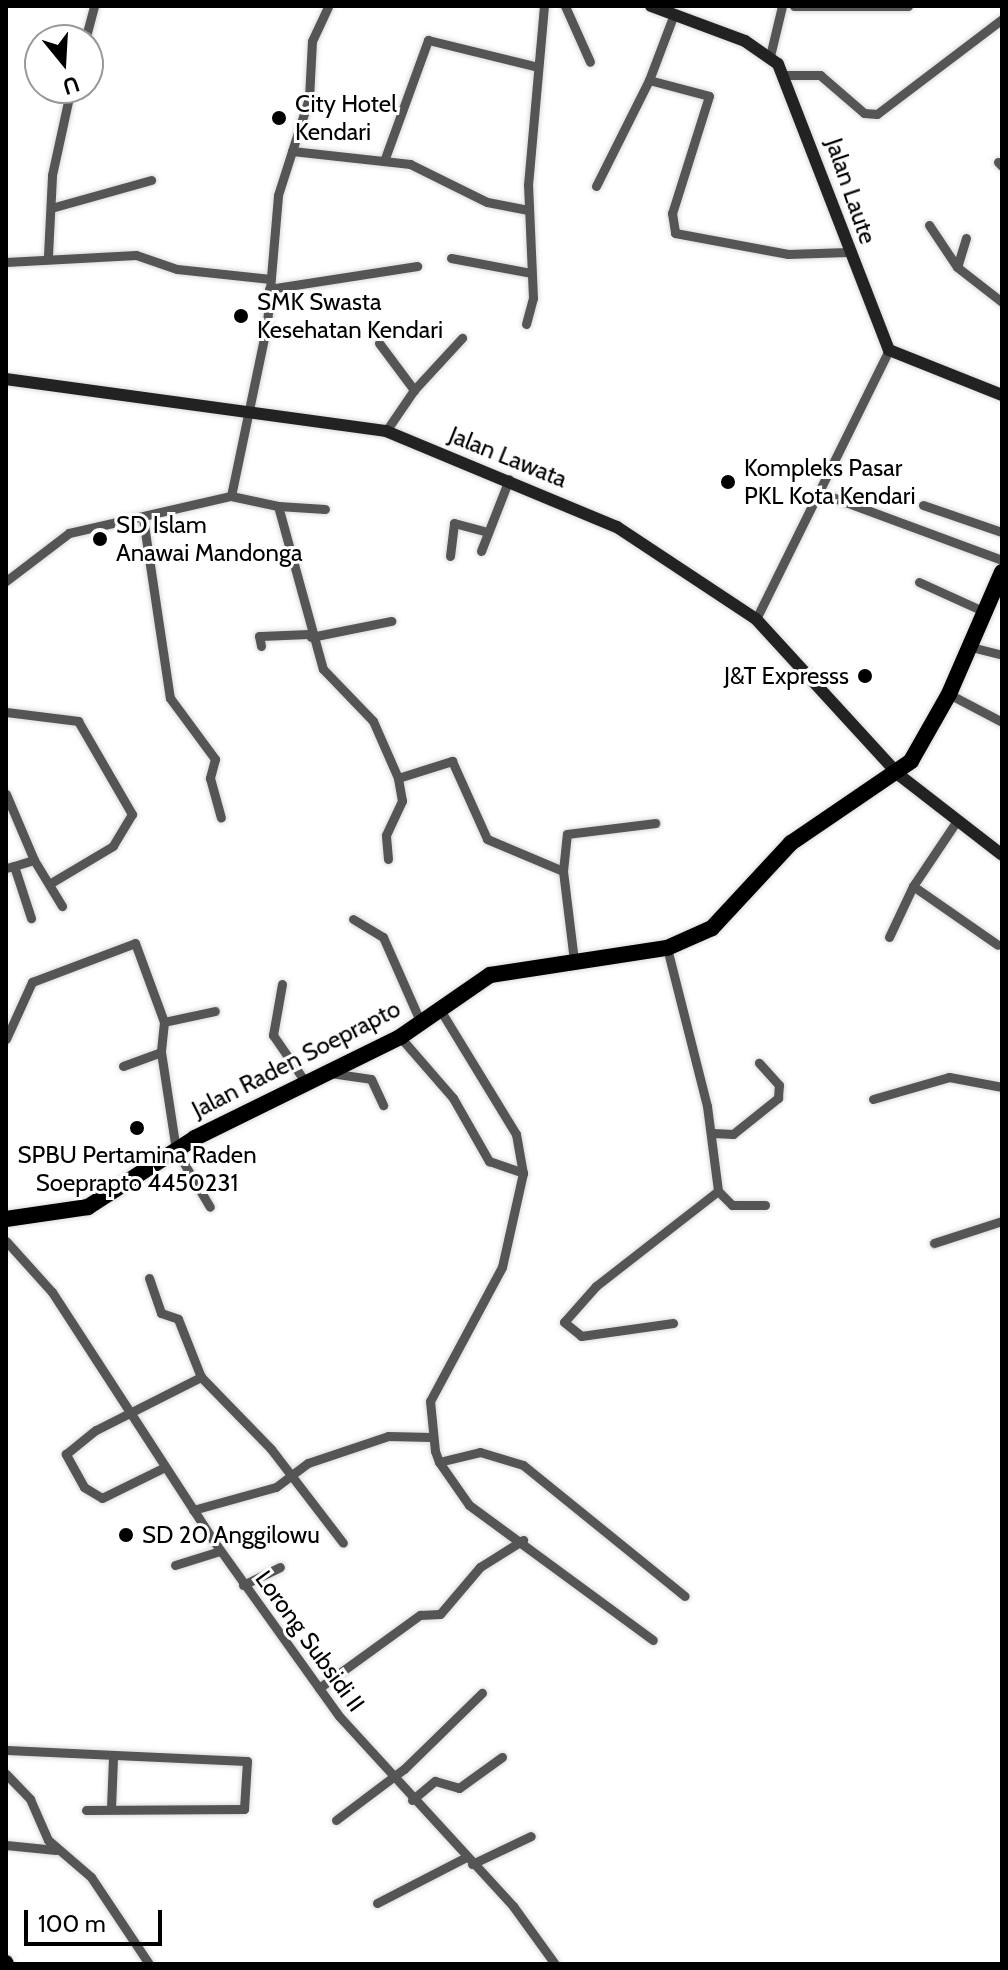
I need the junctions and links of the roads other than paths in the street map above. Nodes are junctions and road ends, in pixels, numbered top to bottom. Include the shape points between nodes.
1 (328, 6) edge
2 (544, 6) edge
3 (565, 6) edge
4 (651, 6) edge
5 (782, 6) edge
6 (794, 6) edge
7 (908, 6) edge
8 (674, 14) junction
9 (1002, 19) edge
10 (770, 56) junction
11 (590, 62) dead end
12 (538, 67) junction
13 (786, 75) junction
14 (649, 80) junction
15 (68, 104) edge
16 (292, 151) junction
17 (384, 161) junction
18 (151, 180) dead end
19 (596, 186) dead end
20 (51, 208) junction
21 (528, 210) junction
22 (929, 225) dead end
23 (966, 238) dead end
24 (848, 252) junction
25 (48, 255) junction
26 (451, 258) dead end
27 (6, 262) edge
28 (417, 266) dead end
29 (957, 267) junction
30 (531, 273) junction
31 (270, 284) junction
32 (1002, 302) edge
33 (526, 324) dead end
34 (462, 338) dead end
35 (379, 343) dead end
36 (889, 350) junction
37 (6, 379) edge
38 (414, 390) junction
39 (1002, 395) edge
40 (246, 407) junction
41 (386, 431) junction
42 (509, 479) junction
43 (821, 493) junction
44 (231, 496) junction
45 (923, 505) dead end
46 (278, 506) junction
47 (325, 509) dead end
48 (143, 518) junction
49 (484, 531) junction
50 (1002, 532) edge
51 (481, 551) dead end
52 (450, 556) dead end
53 (1002, 560) edge
54 (1002, 572) edge
55 (6, 581) edge
56 (919, 582) dead end
57 (985, 612) junction
58 (756, 619) junction
59 (391, 621) dead end
60 (311, 636) junction
61 (261, 646) dead end
62 (971, 647) junction
63 (1002, 655) edge
64 (949, 694) junction
65 (6, 712) edge
66 (1002, 722) edge
67 (899, 775) junction
68 (398, 778) junction
69 (6, 794) edge
70 (221, 818) dead end
71 (956, 822) junction
72 (655, 823) dead end
73 (1002, 855) edge
74 (388, 859) dead end
75 (34, 860) junction
76 (10, 867) edge
77 (563, 871) junction
78 (49, 884) junction
79 (913, 886) junction
80 (62, 906) dead end
81 (31, 918) dead end
82 (353, 919) dead end
83 (889, 937) dead end
84 (998, 945) dead end
85 (667, 948) junction
86 (574, 960) junction
87 (282, 984) dead end
88 (439, 1008) junction
89 (215, 1011) dead end
90 (420, 1021) junction
91 (164, 1022) junction
92 (400, 1037) junction
93 (6, 1039) edge
94 (161, 1052) junction
95 (759, 1063) dead end
96 (123, 1066) dead end
97 (330, 1073) junction
98 (306, 1083) junction
99 (1002, 1087) edge
100 (873, 1099) dead end
101 (383, 1105) dead end
102 (713, 1133) junction
103 (176, 1150) junction
104 (523, 1173) junction
105 (718, 1191) junction
106 (765, 1205) dead end
107 (210, 1207) dead end
108 (6, 1219) edge
109 (1002, 1221) edge
110 (6, 1241) edge
111 (934, 1243) dead end
112 (149, 1278) dead end
113 (673, 1323) dead end
114 (201, 1377) junction
115 (130, 1413) junction
116 (431, 1437) junction
117 (439, 1462) junction
118 (165, 1467) junction
119 (292, 1476) junction
120 (193, 1510) junction
121 (523, 1540) junction
122 (343, 1543) dead end
123 (220, 1551) junction
124 (175, 1565) dead end
125 (280, 1567) dead end
126 (243, 1585) junction
127 (685, 1596) dead end
128 (653, 1640) dead end
129 (319, 1688) junction
130 (482, 1693) dead end
131 (6, 1750) edge
132 (502, 1757) dead end
133 (113, 1759) junction
134 (6, 1774) edge
135 (390, 1777) junction
136 (412, 1800) junction
137 (111, 1808) junction
138 (86, 1810) dead end
139 (336, 1820) dead end
140 (531, 1836) dead end
141 (6, 1845) edge
142 (56, 1850) junction
143 (469, 1861) junction
144 (377, 1903) dead end
145 (149, 1964) edge
146 (555, 1964) edge

1 - 16 street via 312,41 309,98
2 - 12 street
3 - 11 street
4 - 8 street, Jalan Laute
5 - 10 street
6 - 7 street
8 - 10 street, Jalan Laute
8 - 14 street
9 - 13 street via 877,114 864,113 820,75
10 - 13 street, Jalan Laute
12 - 17 street via 428,40
12 - 21 street
13 - 24 street, Jalan Laute
14 - 19 street
14 - 24 street via 709,96 672,213 675,233 788,254
15 - 20 street
16 - 17 street
16 - 31 street via 278,195
17 - 21 street via 410,164 487,202
18 - 20 street
20 - 25 street
21 - 30 street
22 - 29 street
23 - 29 street
24 - 36 street, Jalan Laute
25 - 27 street
25 - 31 street via 136,255 177,269
26 - 30 street
28 - 31 street
29 - 32 street
30 - 33 street
31 - 40 street
34 - 38 street
35 - 38 street
36 - 39 street
36 - 43 street
37 - 40 street, Jalan Lawata
38 - 41 street
40 - 41 street, Jalan Lawata
40 - 44 street
41 - 42 street, Jalan Lawata
42 - 49 street
42 - 58 street, Jalan Lawata via 617,527
43 - 53 street
43 - 58 street
44 - 46 street
44 - 48 street
45 - 50 street
46 - 47 street
46 - 60 street
48 - 55 street via 60,536
48 - 70 street via 170,698 215,759 210,778
49 - 51 street
49 - 52 street via 454,523
54 - 57 highway, Jalan Raden Soeprapto
56 - 57 street
57 - 62 highway, Jalan Raden Soeprapto
58 - 67 street, Jalan Lawata
59 - 60 street
60 - 61 street via 259,636
60 - 68 street via 329,679 381,733
62 - 63 street
62 - 64 highway, Jalan Raden Soeprapto
64 - 66 street
64 - 67 highway, Jalan Raden Soeprapto
65 - 78 street via 78,721 132,814 113,846
67 - 71 street, Jalan Lawata
67 - 85 highway, Jalan Raden Soeprapto via 791,843 712,928
68 - 74 street via 402,801 386,835
68 - 77 street via 452,761 487,839
69 - 75 street
71 - 73 street, Jalan Lawata
71 - 79 street
72 - 77 street via 567,834
75 - 76 street
75 - 78 street
76 - 81 street
77 - 86 street
78 - 80 street
79 - 83 street
79 - 84 street
82 - 90 street via 383,937
85 - 86 highway, Jalan Raden Soeprapto
85 - 102 street
86 - 88 highway, Jalan Raden Soeprapto via 490,975
87 - 98 street via 273,1035
88 - 90 highway, Jalan Raden Soeprapto
88 - 104 street via 516,1134
89 - 91 street
90 - 92 highway, Jalan Raden Soeprapto
91 - 93 street via 135,943 32,982
91 - 94 street
92 - 97 highway, Jalan Raden Soeprapto
92 - 104 street via 453,1098 489,1161
94 - 96 street
94 - 103 street
95 - 102 street via 779,1085 778,1098 733,1134
97 - 98 highway, Jalan Raden Soeprapto
97 - 101 street via 371,1079
98 - 103 highway, Jalan Raden Soeprapto
99 - 100 street via 949,1077
102 - 105 street
103 - 107 street
103 - 108 highway, Jalan Raden Soeprapto via 88,1207
104 - 116 street via 502,1267 430,1401
105 - 106 street via 732,1205
105 - 113 street via 596,1286 564,1322 574,1335 596,1337
109 - 111 street
110 - 115 street, Lorong Subsidi II via 52,1292
112 - 114 street via 161,1313 178,1319
114 - 115 street
114 - 119 street
115 - 118 street, Lorong Subsidi II
115 - 118 street via 66,1454 84,1487 102,1498
116 - 117 street
116 - 119 street via 388,1436
117 - 121 street via 469,1505
117 - 127 street via 480,1452 509,1457
118 - 120 street, Lorong Subsidi II
119 - 120 street
119 - 122 street
120 - 123 street, Lorong Subsidi II
121 - 128 street
121 - 129 street via 480,1567 440,1614 420,1615
123 - 124 street
123 - 126 street, Lorong Subsidi II
125 - 126 street
126 - 129 street, Lorong Subsidi II
129 - 135 street, Lorong Subsidi II
130 - 135 street
131 - 133 street
132 - 136 street via 459,1788 435,1781
133 - 137 street
133 - 137 street via 243,1758 246,1807
134 - 142 street via 28,1795
135 - 136 street, Lorong Subsidi II
135 - 139 street
136 - 143 street, Lorong Subsidi II
137 - 138 street
140 - 143 street
141 - 142 street
142 - 145 street via 91,1877
143 - 144 street
143 - 146 street, Lorong Subsidi II

